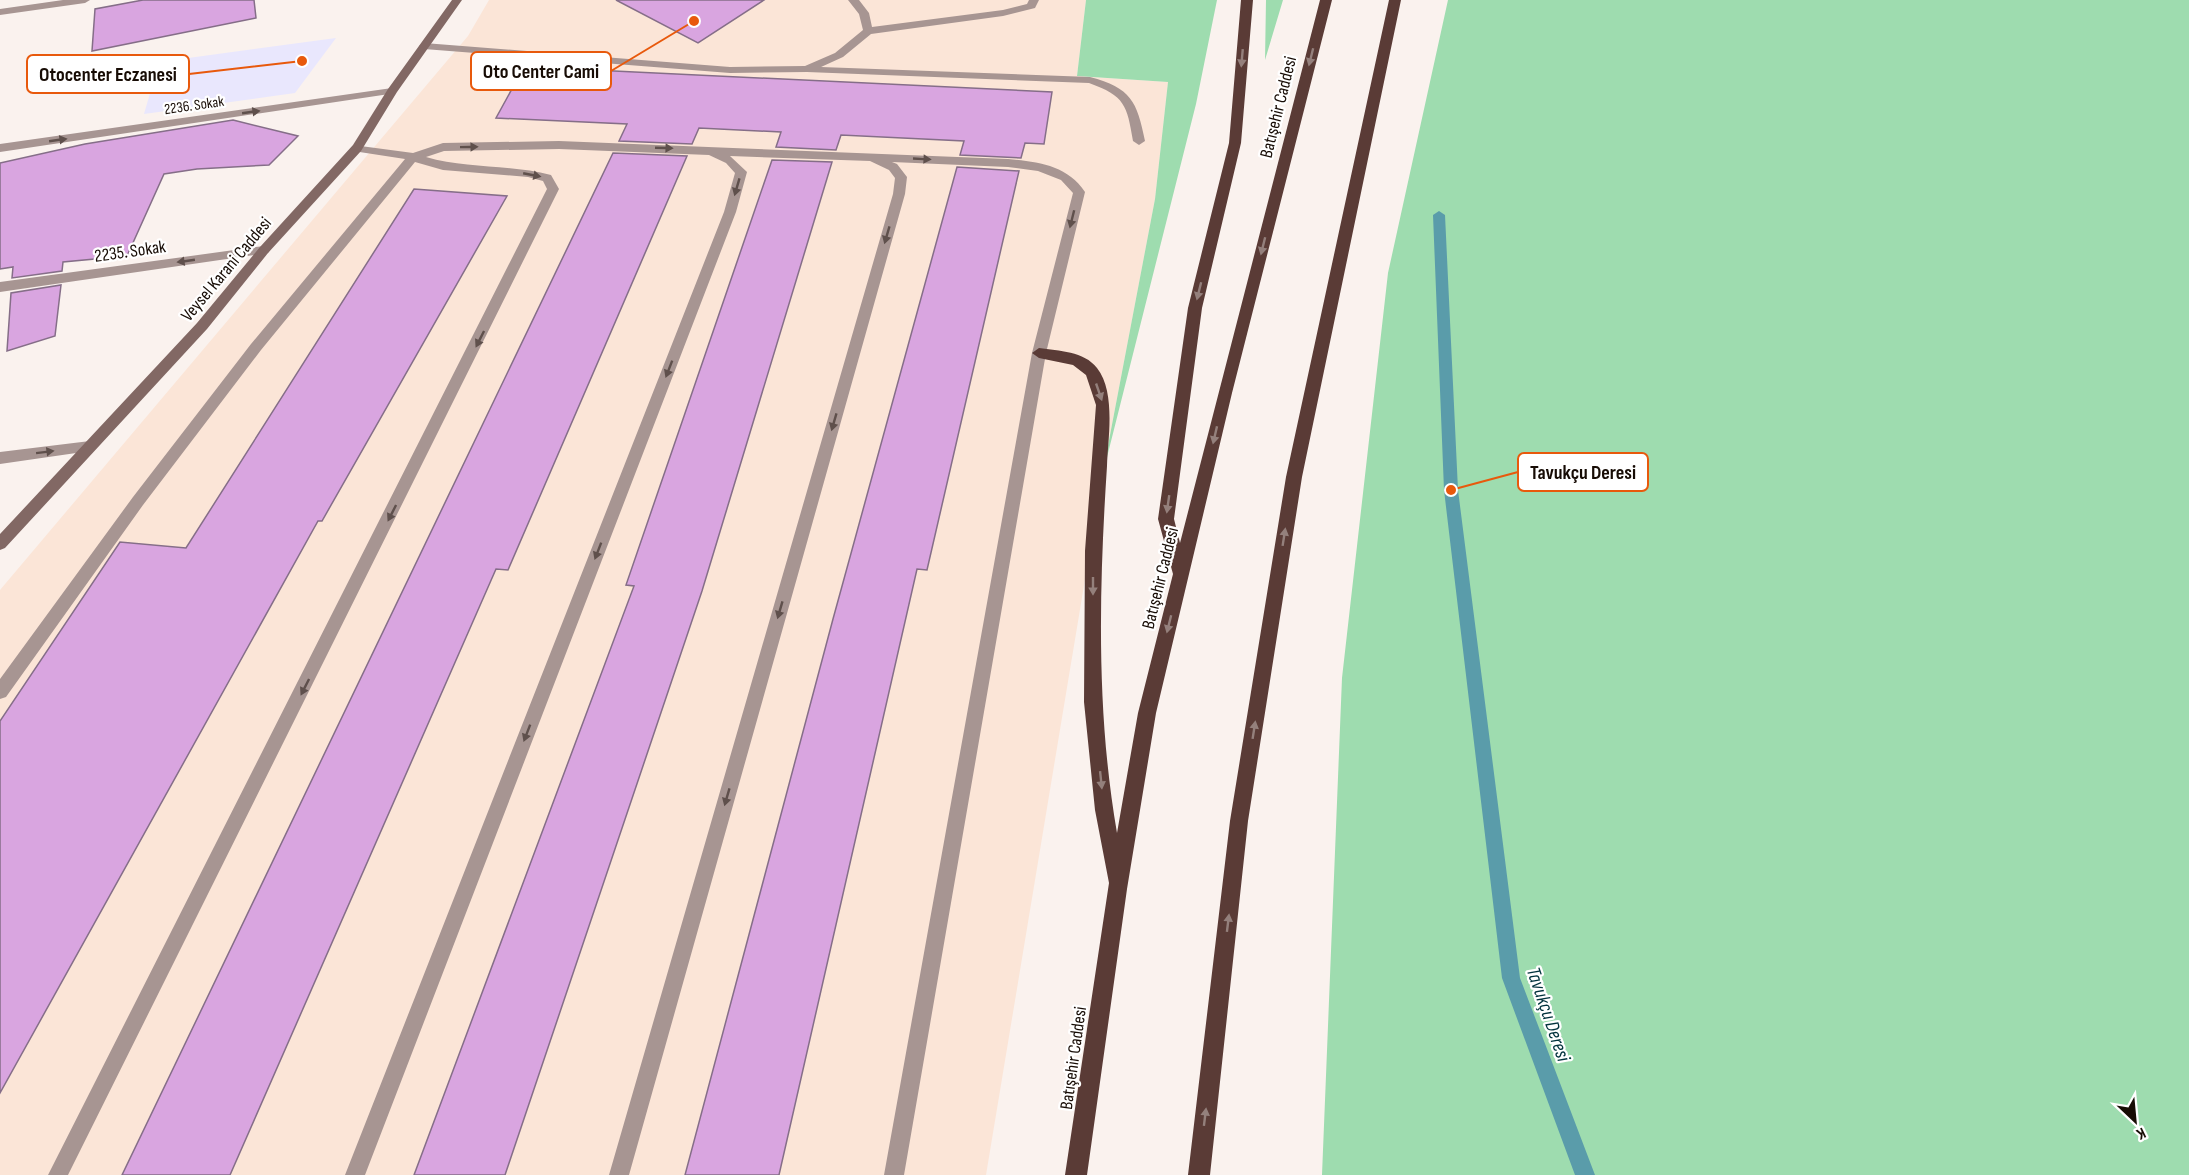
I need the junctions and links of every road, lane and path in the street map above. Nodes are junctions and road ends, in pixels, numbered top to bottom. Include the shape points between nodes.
1 (85, 0) edge
2 (457, 0) edge
3 (853, 0) edge
4 (1034, 0) edge
5 (1246, 0) edge
6 (1326, 0) edge
7 (1395, 0) edge
8 (0, 12) edge
9 (868, 31) junction
10 (424, 46) junction
11 (807, 69) junction
12 (392, 91) junction
13 (1139, 141) dead end
14 (0, 148) edge
15 (357, 148) junction
16 (706, 149) junction
17 (867, 156) junction
18 (412, 157) junction
19 (264, 250) junction
20 (0, 287) edge
21 (1039, 353) junction
22 (90, 446) junction
23 (0, 458) edge
24 (0, 544) edge
25 (1182, 576) junction
26 (0, 692) edge
27 (1117, 889) junction
28 (58, 1175) edge
29 (355, 1175) edge
30 (619, 1175) edge
31 (894, 1175) edge
32 (1076, 1175) edge
33 (1199, 1175) edge

1 - 8 street
2 - 10 main road, Veysel Karani Caddesi
3 - 9 street via 864,13
4 - 9 street via 1031,6 1003,13
5 -> 25 highway via 1235,143 1195,308 1166,519
6 -> 25 highway, Batışehir Caddesi
33 -> 7 highway via 1239,821 1294,477
9 - 11 street via 839,55
10 - 11 street via 730,70
10 - 12 main road, Veysel Karani Caddesi
11 - 13 street via 1090,80 1114,88 1132,103
14 -> 12 street, 2236. Sokak
12 - 15 main road, Veysel Karani Caddesi
15 - 18 street
15 - 19 main road, Veysel Karani Caddesi
16 - 17 street
18 -> 16 street via 443,147
16 -> 29 street via 730,160 741,172 730,212
17 -> 21 street via 1020,164 1044,167 1070,179 1079,192
17 -> 30 street via 893,167 901,177 899,194
18 - 26 street via 235,374
18 -> 28 street via 443,166 528,173 547,178 554,189
19 -> 20 street, 2235. Sokak
19 - 22 main road, Veysel Karani Caddesi via 202,326
21 -> 27 highway via 1077,360 1092,372 1103,405 1093,551 1093,702
21 - 31 street
23 -> 22 street
22 - 24 main road, Veysel Karani Caddesi
25 -> 27 highway, Batışehir Caddesi via 1147,713
27 - 32 highway, Batışehir Caddesi

